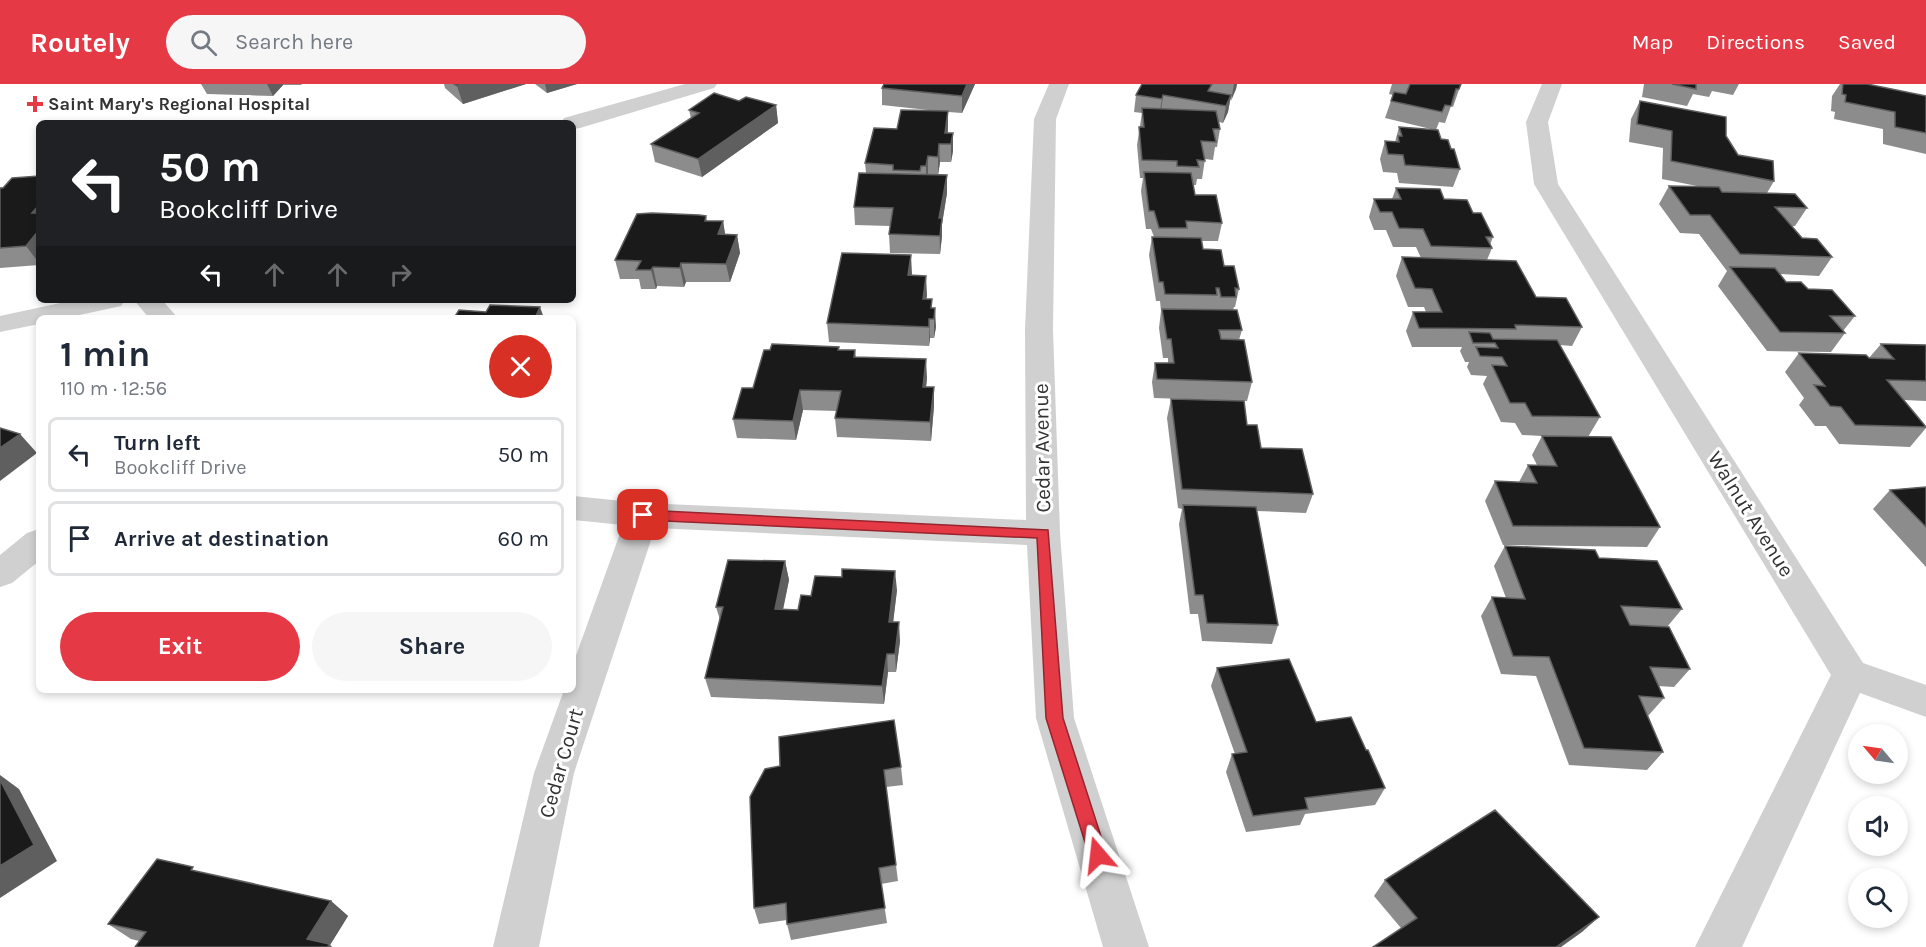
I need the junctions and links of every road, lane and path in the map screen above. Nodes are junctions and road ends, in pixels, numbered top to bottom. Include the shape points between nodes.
1 (707, 84) edge
2 (1059, 84) edge
3 (1552, 84) edge
4 (576, 122) edge
5 (98, 303) edge
6 (150, 303) edge
7 (42, 315) edge
8 (161, 315) edge
9 (36, 316) edge
10 (0, 324) edge
11 (576, 508) edge
12 (643, 515) junction
13 (1043, 533) junction
14 (36, 545) edge
15 (0, 574) edge
16 (1851, 674) junction
17 (1926, 701) edge
18 (516, 947) edge
19 (1126, 947) edge
20 (1718, 947) edge

1 - 4 street
2 - 13 street, Cedar Avenue via 1045,131 1040,330
3 - 16 street, Walnut Avenue via 1537,122 1546,184
5 - 7 street
6 - 8 street
9 - 10 street
11 - 12 street
12 - 13 street
12 - 18 street, Cedar Court via 554,773
13 - 19 street, Cedar Avenue via 1054,718
14 - 15 street
16 - 17 street
16 - 20 street

